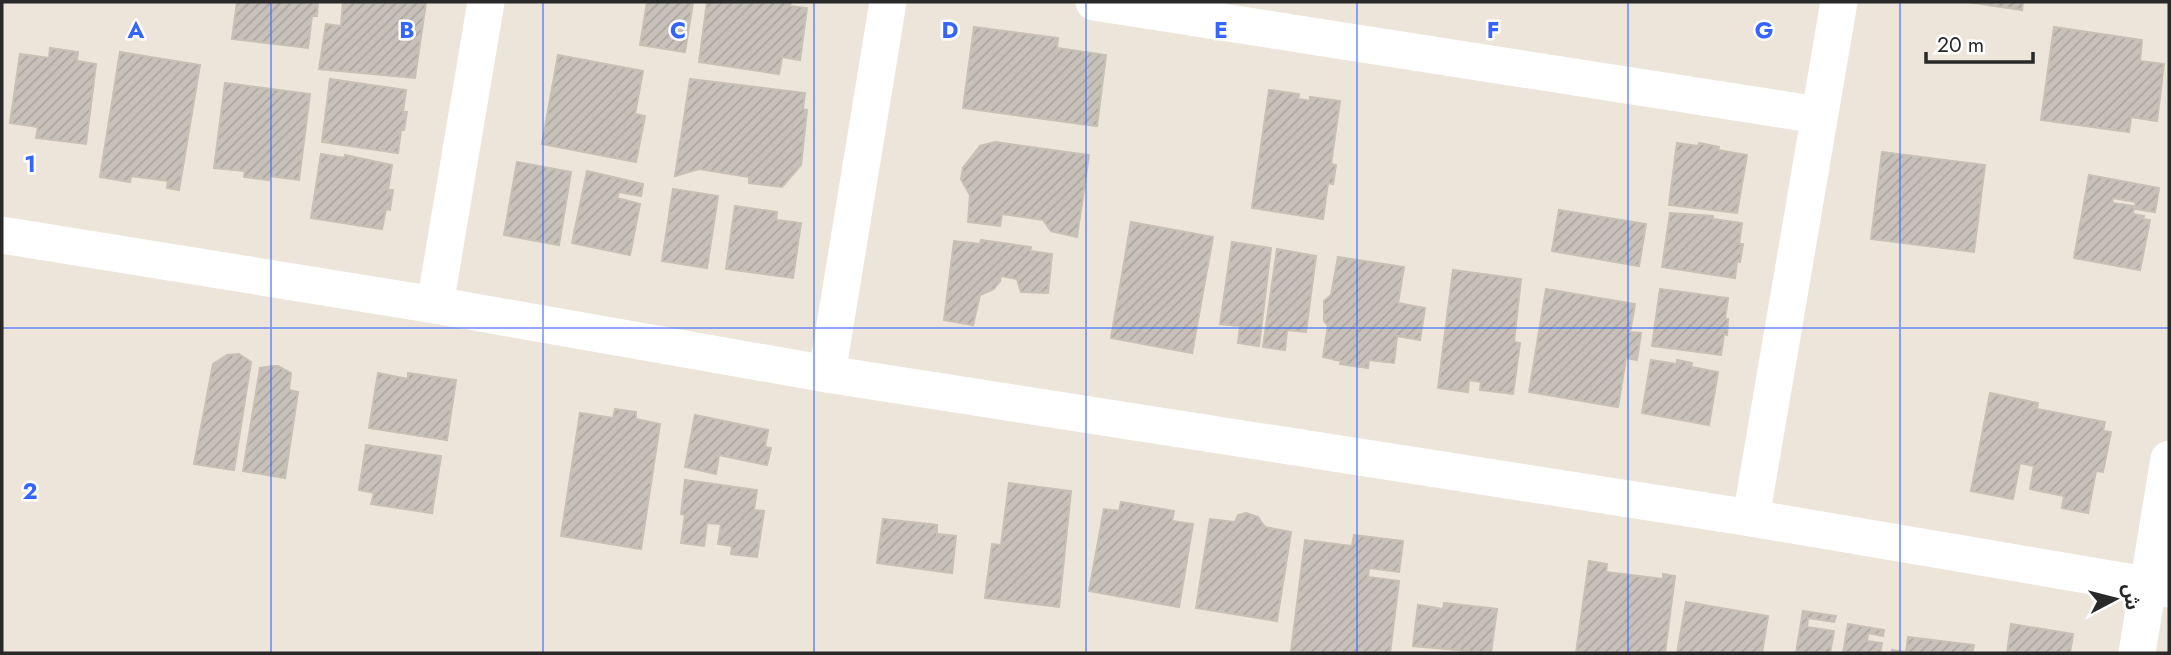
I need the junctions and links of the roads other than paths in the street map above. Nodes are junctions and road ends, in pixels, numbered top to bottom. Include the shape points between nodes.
1 (486, 2) edge
2 (888, 2) edge
3 (1094, 2) edge
4 (1839, 2) edge
5 (1818, 115) junction
6 (2, 235) edge
7 (435, 305) junction
8 (827, 374) junction
9 (2169, 459) edge
10 (1751, 518) junction
11 (2158, 587) edge
12 (2137, 653) edge

1 - 7 street
2 - 8 street
3 - 5 street
4 - 5 street
5 - 10 street
6 - 7 street
7 - 8 street
8 - 10 street
9 - 11 street
10 - 11 street
11 - 12 street

